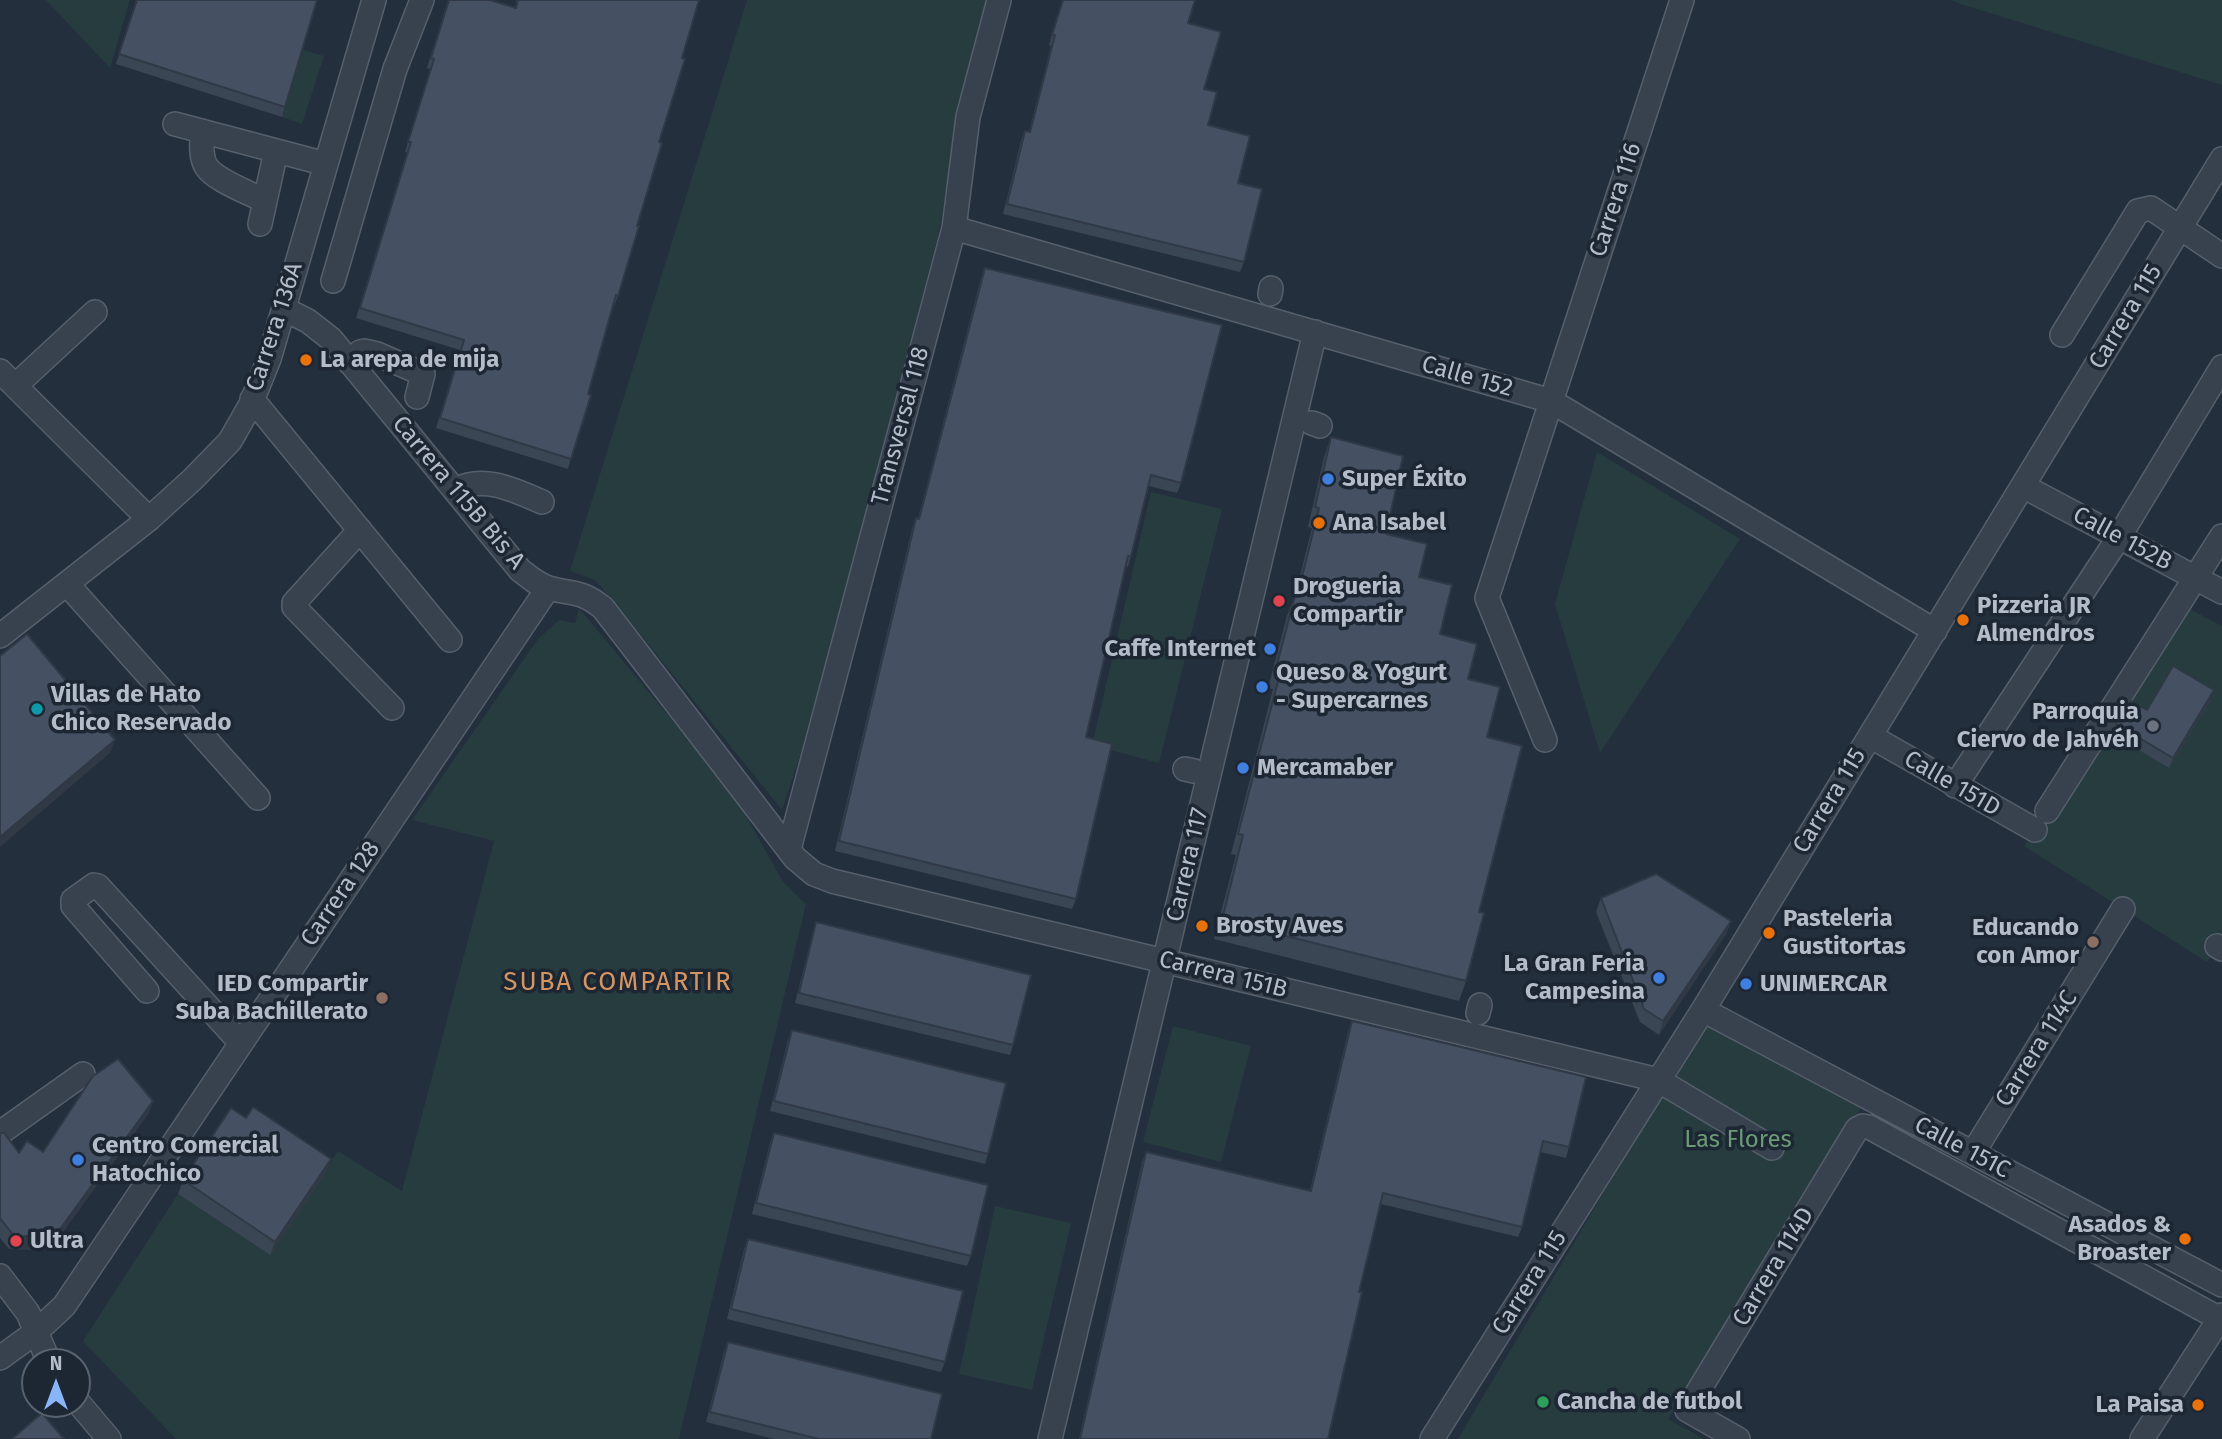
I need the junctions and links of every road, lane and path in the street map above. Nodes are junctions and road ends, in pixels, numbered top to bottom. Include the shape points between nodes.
1 (374, 0) edge
2 (422, 0) edge
3 (999, 0) edge
4 (1682, 0) edge
5 (175, 124) dead end
6 (202, 131) junction
7 (276, 151) junction
8 (2222, 159) edge
9 (326, 164) junction
10 (265, 201) junction
11 (260, 225) dead end
12 (954, 228) junction
13 (2180, 228) junction
14 (2222, 256) edge
15 (333, 281) dead end
16 (284, 309) junction
17 (95, 312) dead end
18 (1315, 332) junction
19 (2062, 335) dead end
20 (350, 363) junction
21 (2222, 367) edge
22 (7, 379) edge
23 (417, 397) dead end
24 (252, 399) junction
25 (1551, 401) junction
26 (2023, 486) junction
27 (456, 490) junction
28 (542, 502) dead end
29 (149, 519) junction
30 (360, 530) junction
31 (2222, 536) edge
32 (2119, 537) junction
33 (2196, 578) junction
34 (67, 584) junction
35 (548, 588) junction
36 (2222, 592) edge
37 (1935, 631) junction
38 (0, 636) edge
39 (450, 640) dead end
40 (392, 708) dead end
41 (1870, 736) junction
42 (1545, 740) dead end
43 (1955, 786) junction
44 (258, 798) dead end
45 (792, 854) junction
46 (2123, 909) dead end
47 (1165, 961) junction
48 (147, 991) dead end
49 (1703, 1010) junction
50 (241, 1043) junction
51 (83, 1074) dead end
52 (1658, 1080) junction
53 (1863, 1126) joint
54 (0, 1133) edge
55 (1773, 1148) dead end
56 (1973, 1153) junction
57 (0, 1276) edge
58 (2222, 1285) edge
59 (2221, 1318) edge
60 (36, 1332) junction
61 (43, 1348) edge
62 (4, 1349) edge
63 (21, 1357) edge
64 (91, 1418) edge
65 (109, 1439) edge
66 (1050, 1439) edge
67 (1432, 1439) edge
68 (1738, 1439) edge
69 (2142, 1439) edge

1 - 9 street, Carrera 136A
2 - 15 street via 395,69
3 - 12 street, Transversal 118 via 968,117
4 - 25 street, Carrera 116
5 - 6 street
6 - 7 street
6 - 10 street via 206,166
7 - 9 street
7 - 10 street
8 - 13 street, Carrera 115
9 - 16 street, Carrera 136A
10 - 11 street
12 - 18 street, Calle 152
12 - 45 street, Transversal 118
13 - 14 street
13 - 19 street via 2151,208 2138,211
13 - 26 street, Carrera 115
16 - 20 street, Carrera 115B Bis A via 331,339
16 - 24 street, Carrera 136A
17 - 22 street
18 - 25 street, Calle 152
18 - 47 street, Carrera 117
20 - 23 street via 360,352 370,351 423,374
20 - 27 street, Carrera 115B Bis A
21 - 32 street
22 - 29 street
24 - 29 street, Carrera 136A via 229,441
24 - 30 street
25 - 37 street, Calle 152
25 - 42 street, Carrera 116 via 1487,597
26 - 32 street, Calle 152B
26 - 37 street, Carrera 115
27 - 28 street via 464,485 494,484
27 - 35 street, Carrera 115B Bis A via 520,570
29 - 34 street, Carrera 136A
30 - 39 street
30 - 40 street via 294,607
31 - 33 street
32 - 33 street, Calle 152B
32 - 43 street
33 - 36 street, Calle 152B
33 - 43 street, Calle 151D via 2041,821
34 - 38 street, Carrera 136A
34 - 44 street
35 - 45 street, Carrera 115B Bis A via 582,593 603,608
35 - 50 street, Carrera 128
37 - 41 street, Carrera 115
41 - 43 street, Calle 151D
41 - 49 street, Carrera 115
45 - 47 street, Carrera 151B via 814,874 832,881
46 - 56 street, Carrera 114C
47 - 52 street, Carrera 151B
47 - 66 street, Carrera 117
48 - 50 street via 73,906 73,900 94,885
49 - 52 street, Carrera 115
49 - 56 street, Calle 151C
50 - 60 street, Carrera 128 via 64,1306
51 - 54 street
52 - 55 street, Carrera 151B
52 - 67 street, Carrera 115
53 - 59 street, Calle 151C
53 - 68 street, Carrera 114D via 1857,1129 1687,1410
56 - 58 street, Calle 151C
57 - 60 street via 19,1298
59 - 69 street
60 - 61 street
60 - 62 street, Carrera 128
62 - 63 street
64 - 65 street

